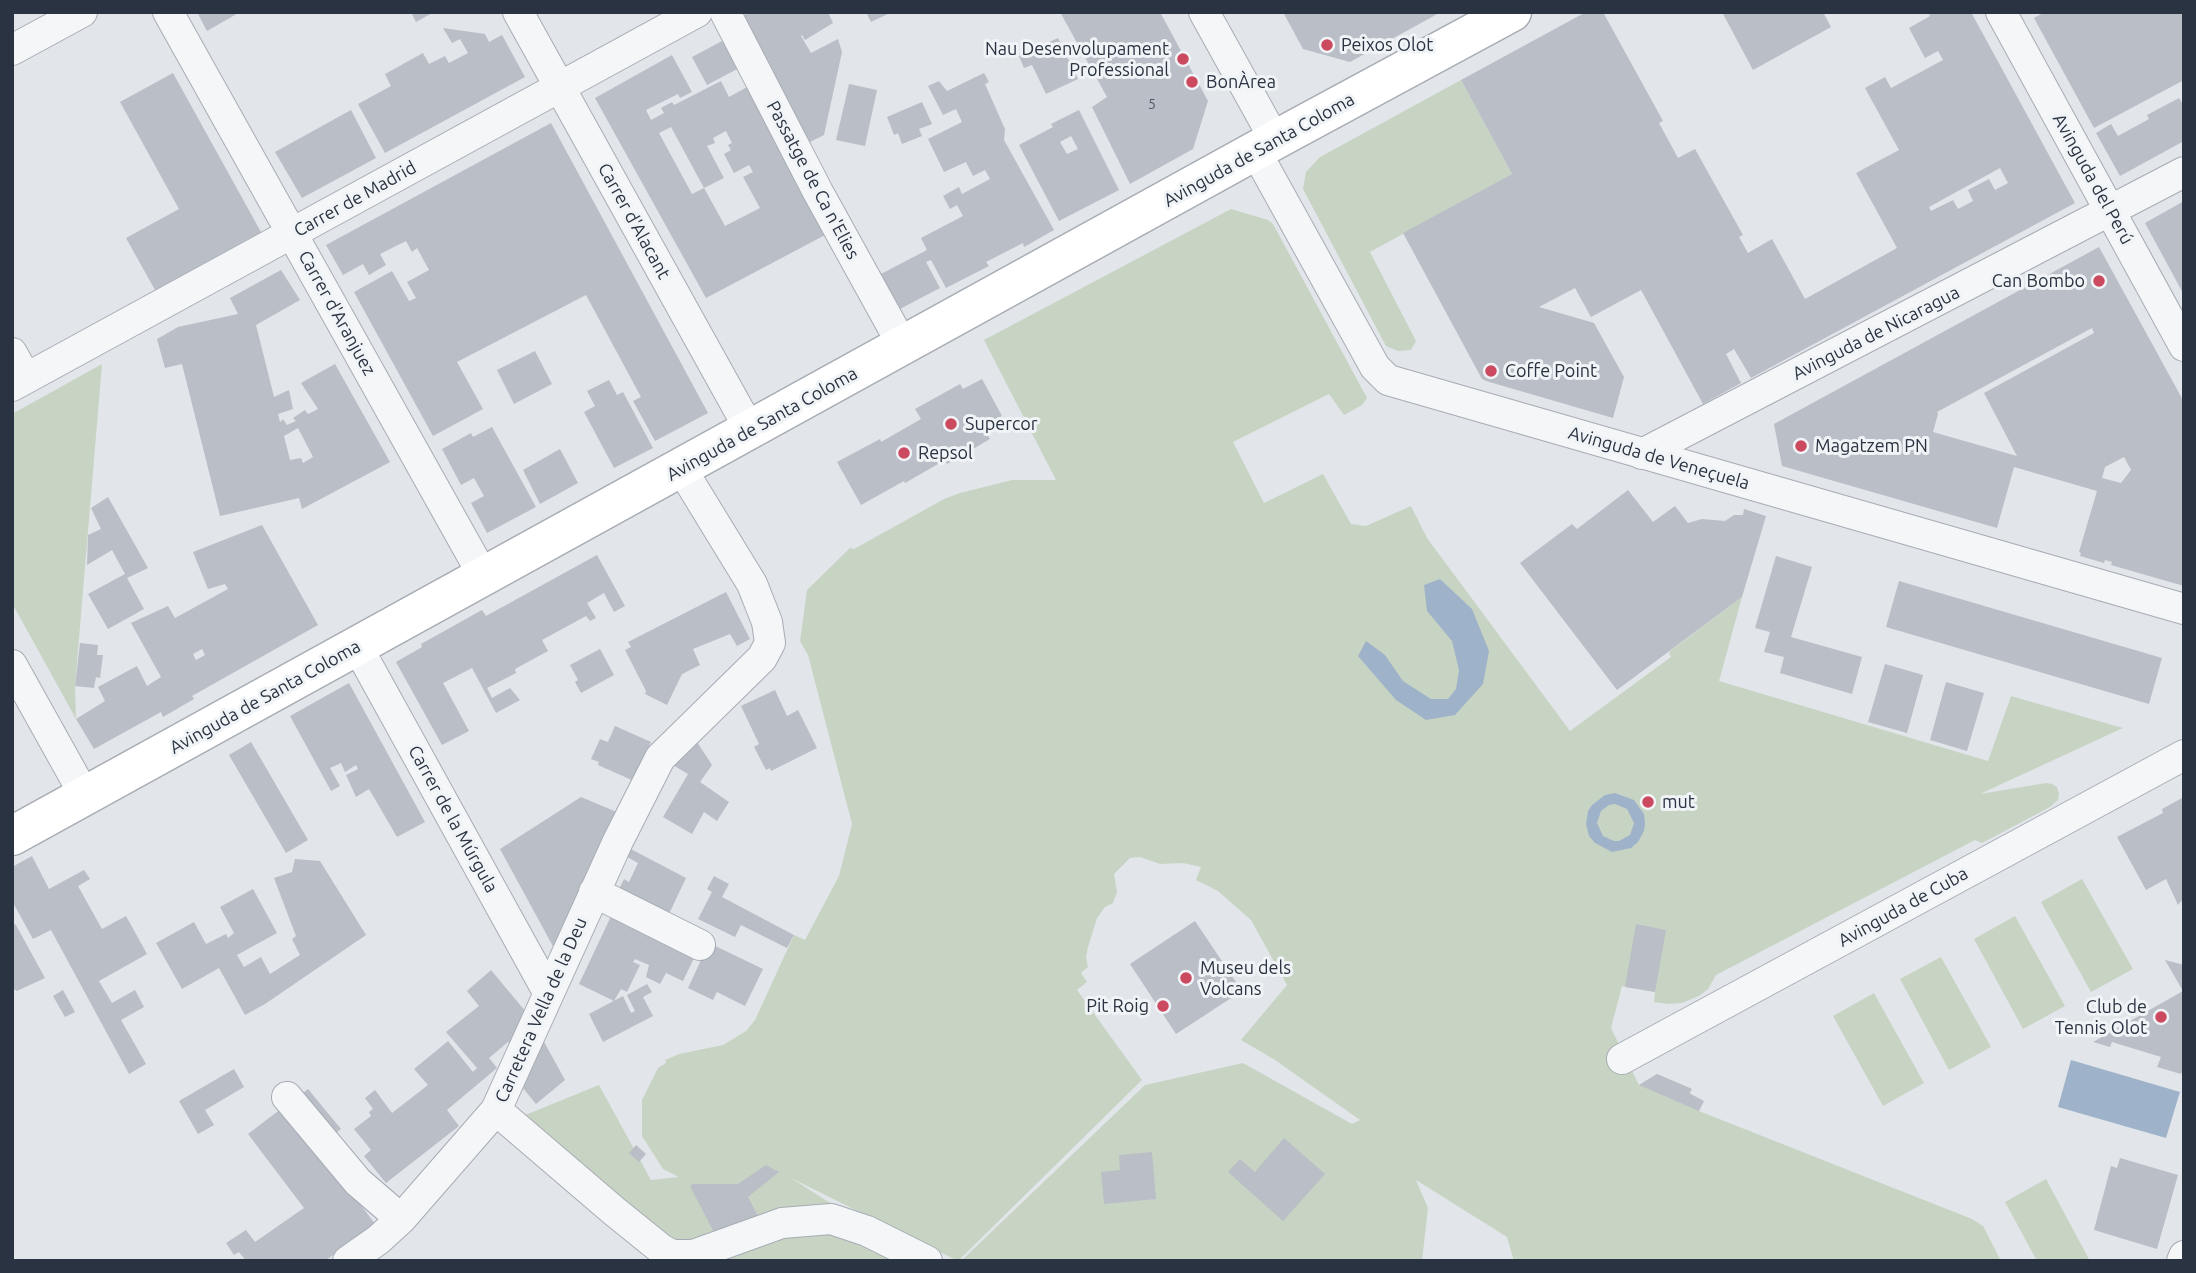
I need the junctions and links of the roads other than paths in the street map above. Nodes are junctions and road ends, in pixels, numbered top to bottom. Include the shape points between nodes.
1 (82, 12) edge
2 (168, 12) edge
3 (519, 12) edge
4 (697, 12) edge
5 (725, 12) edge
6 (1204, 12) edge
7 (1512, 12) edge
8 (2001, 12) edge
9 (12, 51) edge
10 (560, 88) junction
11 (1266, 146) junction
12 (2184, 172) edge
13 (2110, 211) junction
14 (293, 233) junction
15 (903, 346) junction
16 (2184, 346) edge
17 (17, 373) edge
18 (750, 430) junction
19 (1642, 454) junction
20 (681, 468) junction
21 (484, 577) junction
22 (2184, 609) edge
23 (357, 646) junction
24 (12, 665) edge
25 (2184, 755) edge
26 (85, 796) junction
27 (12, 836) edge
28 (594, 892) junction
29 (700, 945) dead end
30 (548, 992) junction
31 (1622, 1059) dead end
32 (287, 1097) dead end
33 (496, 1110) junction
34 (401, 1219) junction
35 (348, 1261) edge
36 (927, 1261) edge

1 - 9 street
2 - 14 street, Carrer d'Aranjuez
3 - 10 street, Carrer d'Alacant
4 - 10 street, Carrer de Madrid
5 - 15 street, Passatge de Ca n'Elies
6 - 11 street, Avinguda de Veneçuela
7 - 11 main road, Avinguda de Santa Coloma
8 - 13 street, Avinguda del Perú
10 - 14 street, Carrer de Madrid
10 - 18 street, Carrer d'Alacant
11 - 15 main road, Avinguda de Santa Coloma
11 - 19 street, Avinguda de Veneçuela via 1375,367 1388,380
12 - 13 street, Avinguda de Nicaragua
13 - 16 street, Avinguda del Perú
13 - 19 street, Avinguda de Nicaragua
14 - 17 street, Carrer de Madrid
14 - 21 street, Carrer d'Aranjuez
15 - 18 main road, Avinguda de Santa Coloma
18 - 20 main road, Avinguda de Santa Coloma
19 - 22 street, Avinguda de Veneçuela
20 - 21 main road, Avinguda de Santa Coloma
20 - 28 street, Carretera Vella de la Deu via 752,584 770,643 762,658 660,758
21 - 23 main road, Avinguda de Santa Coloma
23 - 26 main road, Avinguda de Santa Coloma
23 - 30 street, Carrer de la Múrgula
24 - 26 street
25 - 31 street, Avinguda de Cuba
26 - 27 main road, Avinguda de Santa Coloma
28 - 29 street
28 - 30 street, Carretera Vella de la Deu
30 - 33 street, Carretera Vella de la Deu
32 - 34 street via 358,1182
33 - 34 street, Carretera Vella de la Deu
33 - 36 street via 672,1255 693,1255 782,1223 831,1219
34 - 35 street, Carretera Vella de la Deu

